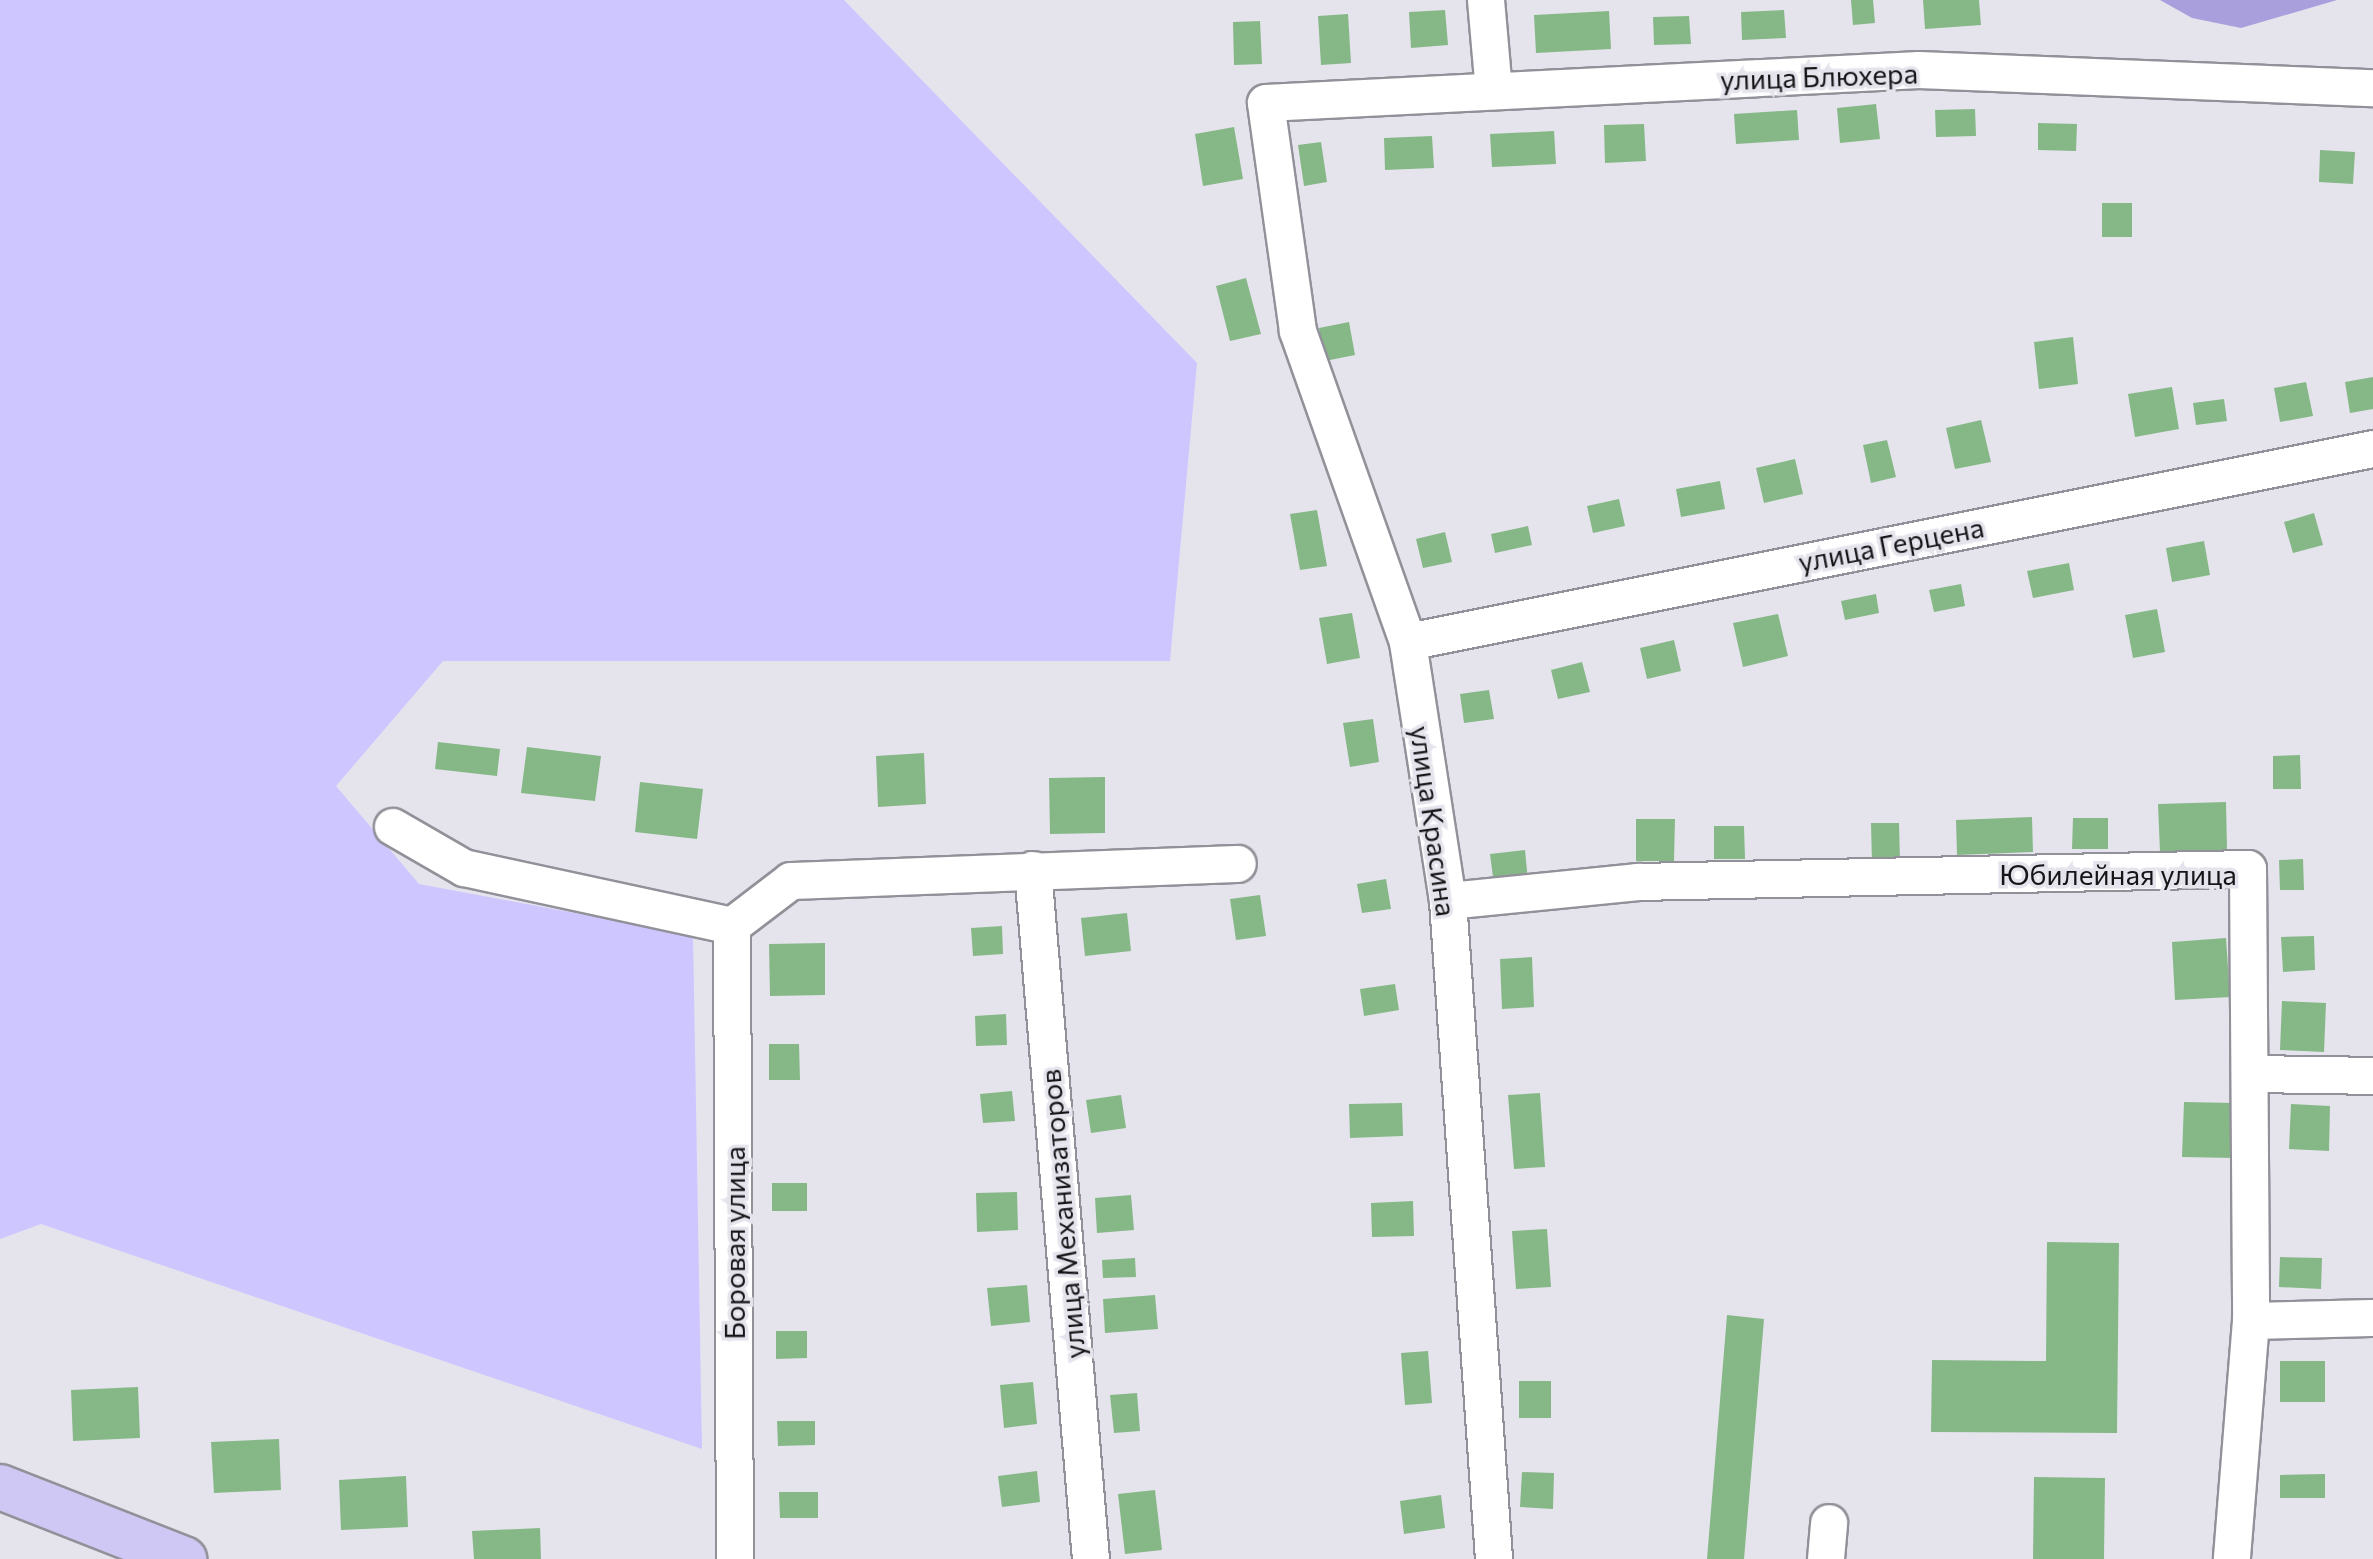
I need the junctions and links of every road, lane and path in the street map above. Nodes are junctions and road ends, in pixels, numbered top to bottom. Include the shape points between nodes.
1 (1486, 0) edge
2 (2373, 88) edge
3 (1494, 91) junction
4 (1266, 103) joint
5 (2373, 449) edge
6 (1408, 642) junction
7 (393, 827) dead end
8 (1238, 864) dead end
9 (1033, 870) junction
10 (1448, 901) junction
11 (732, 926) junction
12 (2252, 1074) junction
13 (2373, 1076) edge
14 (2373, 1318) edge
15 (2251, 1321) junction
16 (0, 1487) edge
17 (1829, 1523) dead end
18 (184, 1559) edge
19 (735, 1559) edge
20 (1091, 1559) edge
21 (1494, 1559) edge
22 (1826, 1559) edge
23 (2232, 1559) edge

1 - 3 street
2 - 3 street, улица Блюхера via 1919,70
3 - 4 street, улица Блюхера
4 - 6 street, улица Красина via 1298,331
5 - 6 street, улица Герцена
6 - 10 street, улица Красина
7 - 11 street via 464,868
8 - 9 street
9 - 11 street via 791,881
9 - 20 street, улица Механизаторов
10 - 12 street, Юбилейная улица via 1638,882 2248,869
10 - 21 street, улица Красина
11 - 19 street, Боровая улица
12 - 13 street
12 - 15 street, Юбилейная улица
14 - 15 street
15 - 23 street, Юбилейная улица
16 - 18 main road
17 - 22 street

